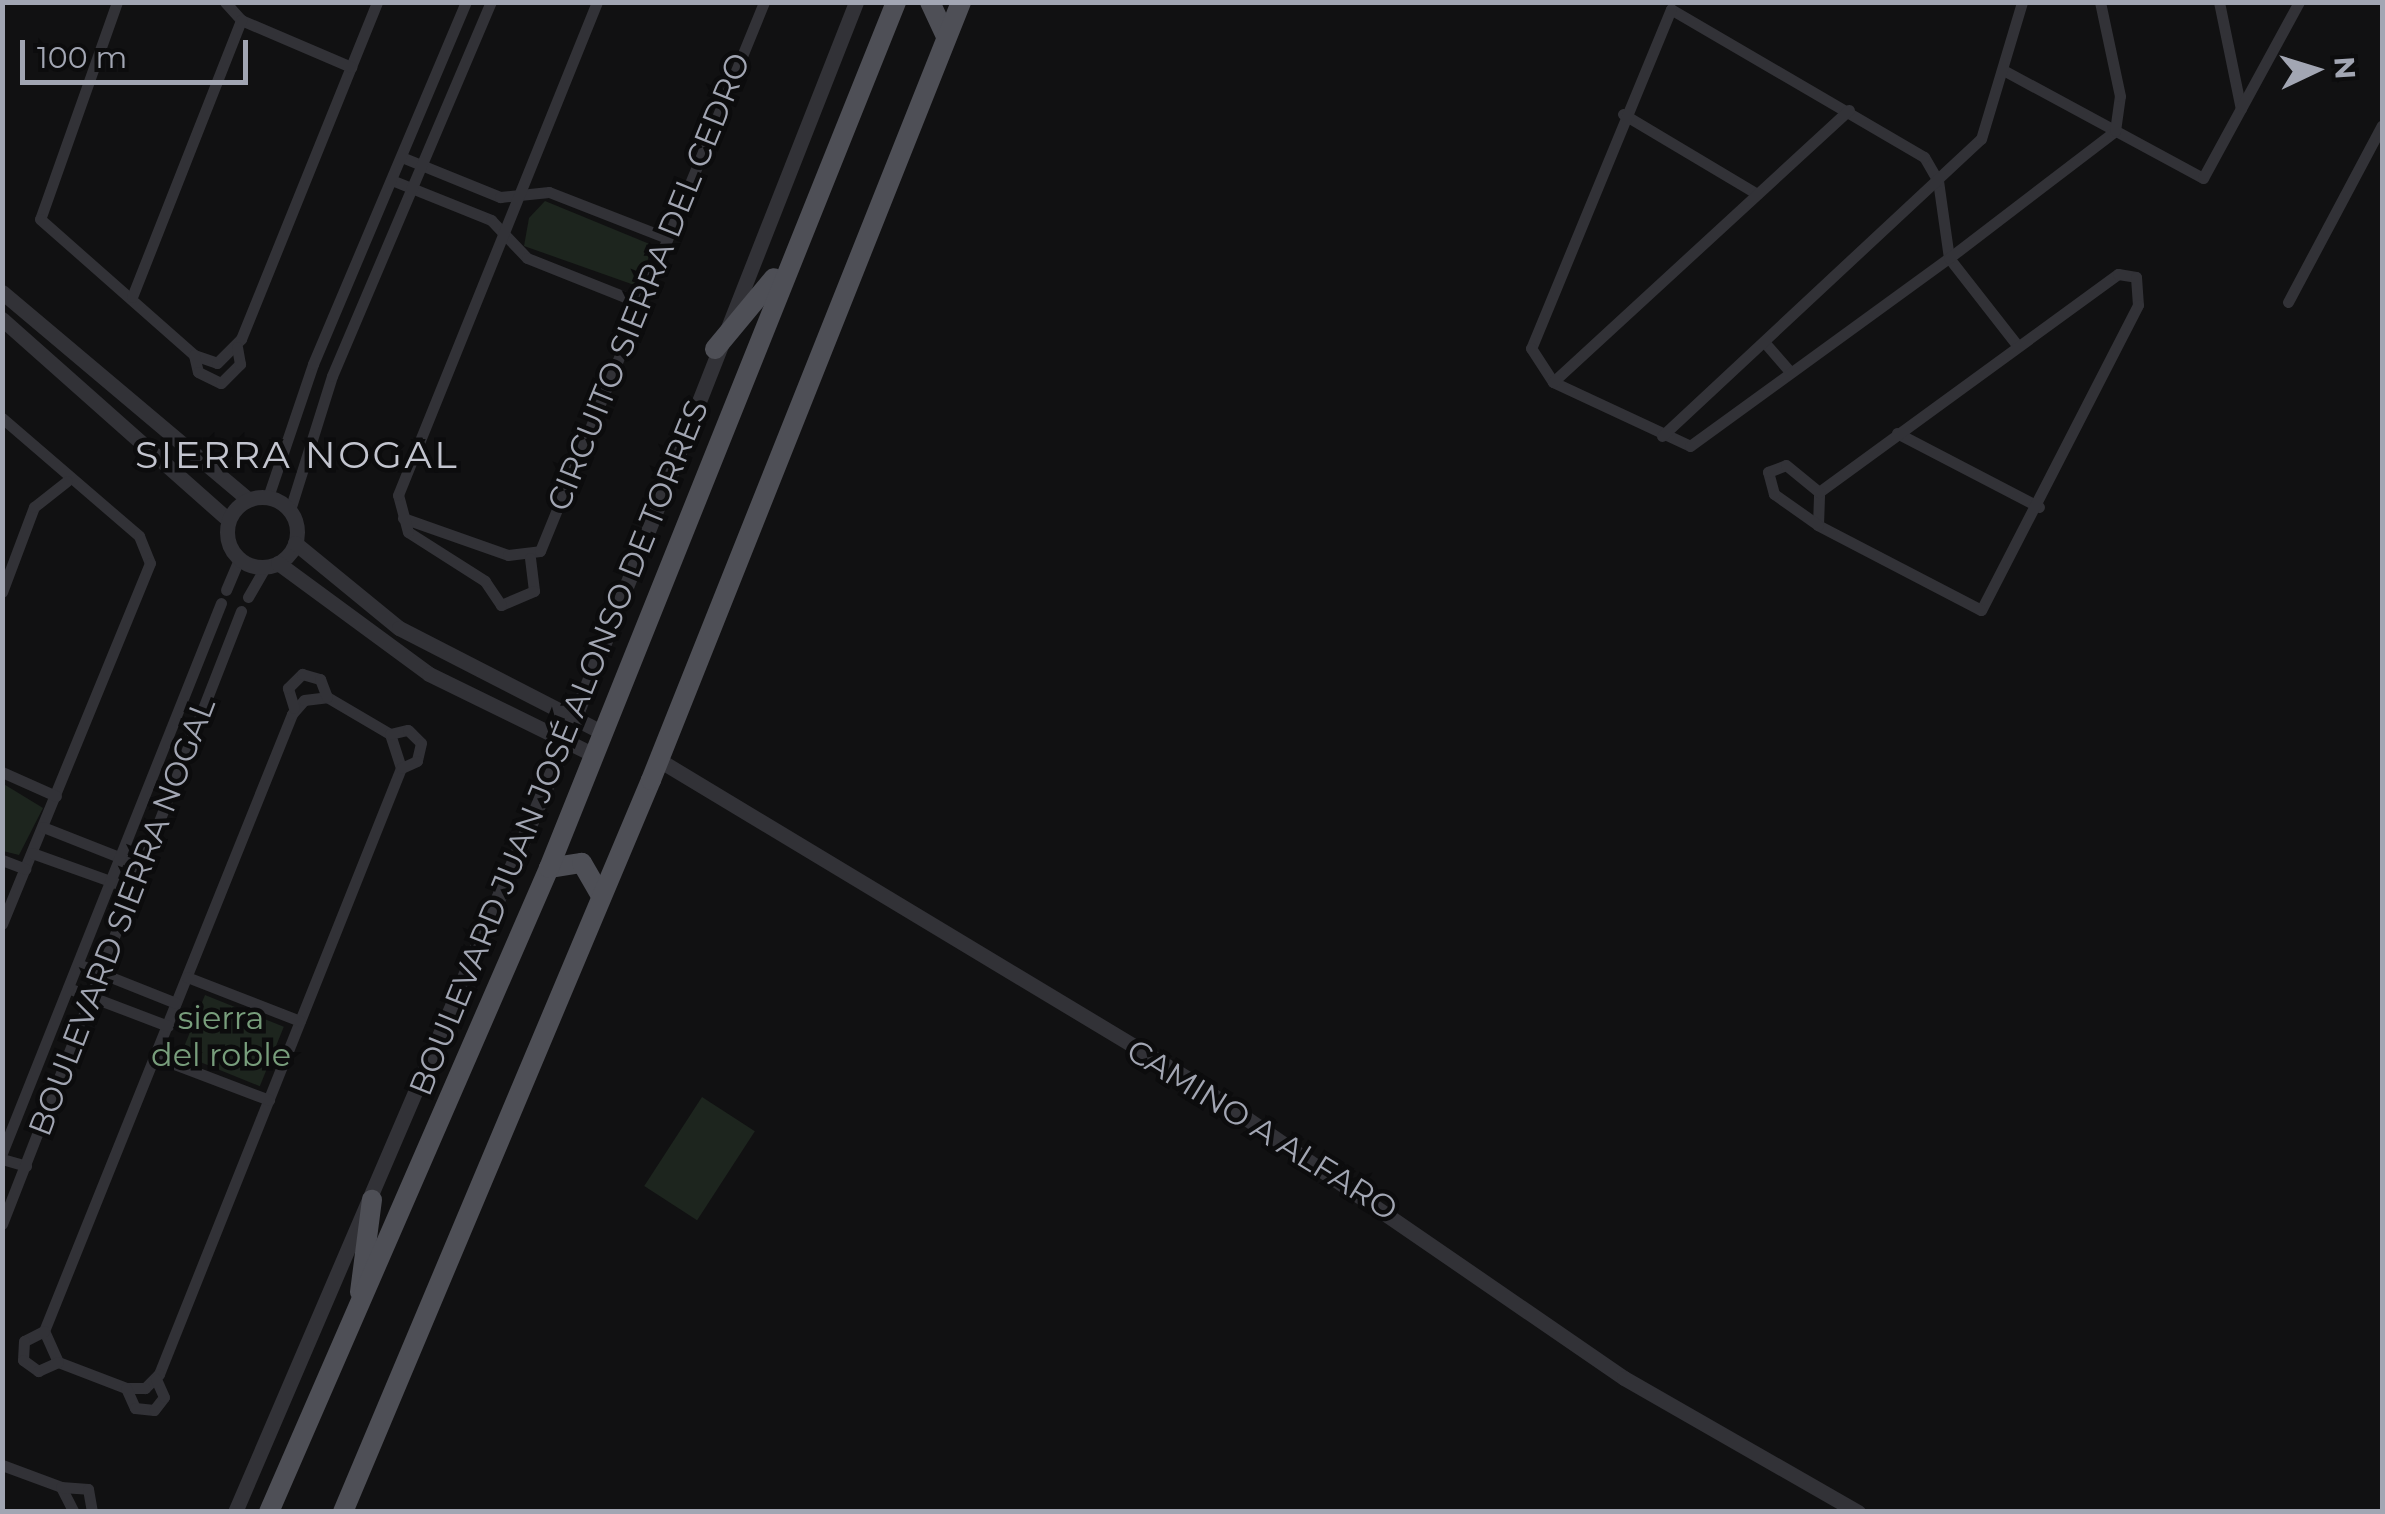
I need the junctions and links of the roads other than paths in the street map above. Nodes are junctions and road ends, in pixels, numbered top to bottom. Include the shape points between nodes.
1 (117, 2) edge
2 (224, 2) edge
3 (377, 2) edge
4 (466, 2) edge
5 (491, 2) edge
6 (597, 2) edge
7 (764, 2) edge
8 (856, 2) edge
9 (896, 2) edge
10 (930, 2) edge
11 (960, 2) edge
12 (2022, 2) edge
13 (2100, 2) edge
14 (2218, 2) edge
15 (2299, 2) edge
16 (241, 20) junction
17 (946, 37) junction
18 (351, 66) junction
19 (2006, 71) junction
20 (2241, 108) junction
21 (1849, 110) junction
22 (1623, 114) junction
23 (2382, 124) edge
24 (2115, 131) junction
25 (404, 158) junction
26 (426, 166) junction
27 (394, 181) junction
28 (1938, 181) junction
29 (416, 190) junction
30 (521, 194) junction
31 (1756, 194) junction
32 (503, 234) junction
33 (667, 238) junction
34 (1949, 258) junction
35 (782, 269) junction
36 (2, 292) edge
37 (132, 297) junction
38 (2288, 302) dead end
39 (640, 303) junction
40 (2, 318) edge
41 (1765, 343) junction
42 (2017, 346) junction
43 (237, 347) junction
44 (715, 349) junction
45 (194, 355) junction
46 (1789, 371) junction
47 (1553, 382) junction
48 (2, 418) edge
49 (1897, 433) junction
50 (1662, 436) junction
51 (67, 481) junction
52 (1819, 492) junction
53 (268, 497) junction
54 (248, 499) junction
55 (2039, 507) junction
56 (290, 510) junction
57 (403, 518) junction
58 (228, 520) junction
59 (1818, 525) junction
60 (295, 544) junction
61 (530, 558) junction
62 (240, 560) junction
63 (272, 565) junction
64 (226, 590) dead end
65 (2, 592) edge
66 (248, 597) dead end
67 (220, 603) dead end
68 (241, 611) dead end
69 (327, 698) junction
70 (294, 708) junction
71 (574, 718) junction
72 (603, 733) junction
73 (390, 734) junction
74 (566, 742) junction
75 (594, 755) junction
76 (659, 760) junction
77 (400, 768) junction
78 (2, 772) edge
79 (56, 796) junction
80 (43, 827) junction
81 (32, 853) junction
82 (122, 858) junction
83 (2, 860) edge
84 (148, 868) junction
85 (549, 868) junction
86 (25, 869) junction
87 (112, 882) junction
88 (138, 891) junction
89 (602, 896) junction
90 (2, 924) edge
91 (78, 964) junction
92 (104, 976) junction
93 (187, 976) junction
94 (68, 988) junction
95 (94, 998) junction
96 (176, 1004) junction
97 (300, 1021) junction
98 (168, 1026) junction
99 (156, 1057) junction
100 (270, 1100) junction
101 (2, 1156) edge
102 (26, 1166) junction
103 (2, 1184) edge
104 (16, 1190) junction
105 (372, 1200) junction
106 (2, 1224) edge
107 (356, 1321) junction
108 (44, 1331) junction
109 (58, 1362) junction
110 (156, 1379) junction
111 (126, 1388) junction
112 (2, 1465) edge
113 (61, 1487) junction
114 (74, 1512) edge
115 (92, 1512) edge
116 (235, 1512) edge
117 (269, 1512) edge
118 (343, 1512) edge
119 (1858, 1512) edge

1 - 37 street via 40,209 50,234
2 - 16 street
3 - 18 street
4 - 25 street
5 - 26 street
6 - 30 street
7 - 33 street, CIRCUITO SIERRA DEL CEDRO
8 - 44 street
9 - 35 main road, BOULEVARD JUAN JOSÉ ALONSO DE TORRES
10 - 17 main road
11 - 17 main road
12 - 19 street
13 - 24 street via 2120,96
14 - 20 street
15 - 20 street
16 - 18 street
16 - 37 street
17 - 76 main road
18 - 43 street
19 - 24 street
19 - 28 street via 1981,139
20 - 24 street via 2204,178
21 - 22 street via 1671,9
21 - 28 street via 1924,157
21 - 31 street
22 - 31 street
22 - 47 street via 1531,348
23 - 38 street
24 - 34 street
25 - 26 street
25 - 27 street
26 - 29 street
26 - 30 street via 500,197
27 - 29 street
27 - 53 street via 313,364
28 - 34 street
28 - 41 street
29 - 32 street via 491,220
29 - 56 street via 332,376
30 - 32 street
30 - 33 street via 550,192
31 - 47 street
32 - 39 street via 527,258
32 - 57 street via 400,488
33 - 39 street, CIRCUITO SIERRA DEL CEDRO
34 - 42 street
34 - 46 street
35 - 44 main road
35 - 72 main road, BOULEVARD JUAN JOSÉ ALONSO DE TORRES
36 - 54 street
37 - 45 street
39 - 61 street, CIRCUITO SIERRA DEL CEDRO
40 - 58 street
41 - 46 street
41 - 50 street
42 - 49 street
42 - 55 street via 2118,274 2136,276 2138,305
43 - 45 street via 217,363
43 - 45 street via 240,364 221,382 198,372
44 - 71 street
46 - 50 street via 1690,446
47 - 50 street
48 - 51 street
49 - 52 street
49 - 55 street
51 - 65 street via 34,507
51 - 79 street via 139,536 150,563
52 - 59 street
52 - 59 street via 1786,465 1768,472 1774,494
53 - 54 street
53 - 56 street
54 - 58 street
55 - 59 street via 1982,610
56 - 60 street
57 - 61 street
57 - 61 street, CIRCUITO SIERRA DEL CEDRO via 418,542 475,574 501,605 534,591
58 - 62 street
60 - 63 street
60 - 71 street via 399,628
62 - 63 street
62 - 64 street
63 - 66 street
63 - 74 street via 429,674
67 - 82 street, BOULEVARD SIERRA NOGAL
68 - 84 street, BOULEVARD SIERRA NOGAL
69 - 70 street
69 - 70 street via 320,679 302,674 288,688
69 - 73 street
70 - 93 street
71 - 72 street
71 - 74 street
72 - 75 main road, BOULEVARD JUAN JOSÉ ALONSO DE TORRES
73 - 77 street
73 - 77 street via 408,730 420,742 417,761
74 - 75 street
74 - 105 street
75 - 85 main road, BOULEVARD JUAN JOSÉ ALONSO DE TORRES
76 - 89 main road
76 - 119 street, CAMINO A ALFARO via 1192,1082 1624,1378
77 - 97 street
78 - 79 street
79 - 80 street
80 - 81 street
80 - 82 street
81 - 86 street
81 - 87 street
82 - 84 street
82 - 87 street, BOULEVARD SIERRA NOGAL
83 - 86 street
84 - 88 street, BOULEVARD SIERRA NOGAL
85 - 89 main road via 582,862
85 - 107 main road, BOULEVARD JUAN JOSÉ ALONSO DE TORRES
86 - 90 street
87 - 88 street
87 - 91 street, BOULEVARD SIERRA NOGAL
88 - 92 street, BOULEVARD SIERRA NOGAL
89 - 118 main road
91 - 92 street
91 - 94 street, BOULEVARD SIERRA NOGAL
92 - 95 street, BOULEVARD SIERRA NOGAL
92 - 96 street
93 - 96 street
93 - 97 street
94 - 95 street
94 - 101 street, BOULEVARD SIERRA NOGAL
95 - 98 street
95 - 102 street, BOULEVARD SIERRA NOGAL
96 - 98 street
97 - 100 street
98 - 99 street
99 - 100 street
99 - 108 street
100 - 110 street
101 - 102 street
102 - 104 street, BOULEVARD SIERRA NOGAL
103 - 104 street
104 - 106 street, BOULEVARD SIERRA NOGAL
105 - 107 main road
105 - 116 street
107 - 117 main road, BOULEVARD JUAN JOSÉ ALONSO DE TORRES
108 - 109 street
108 - 109 street via 24,1341 23,1360 38,1372
109 - 111 street
110 - 111 street
110 - 111 street via 164,1397 154,1410 135,1408
112 - 113 street
113 - 114 street
113 - 115 street via 88,1489

